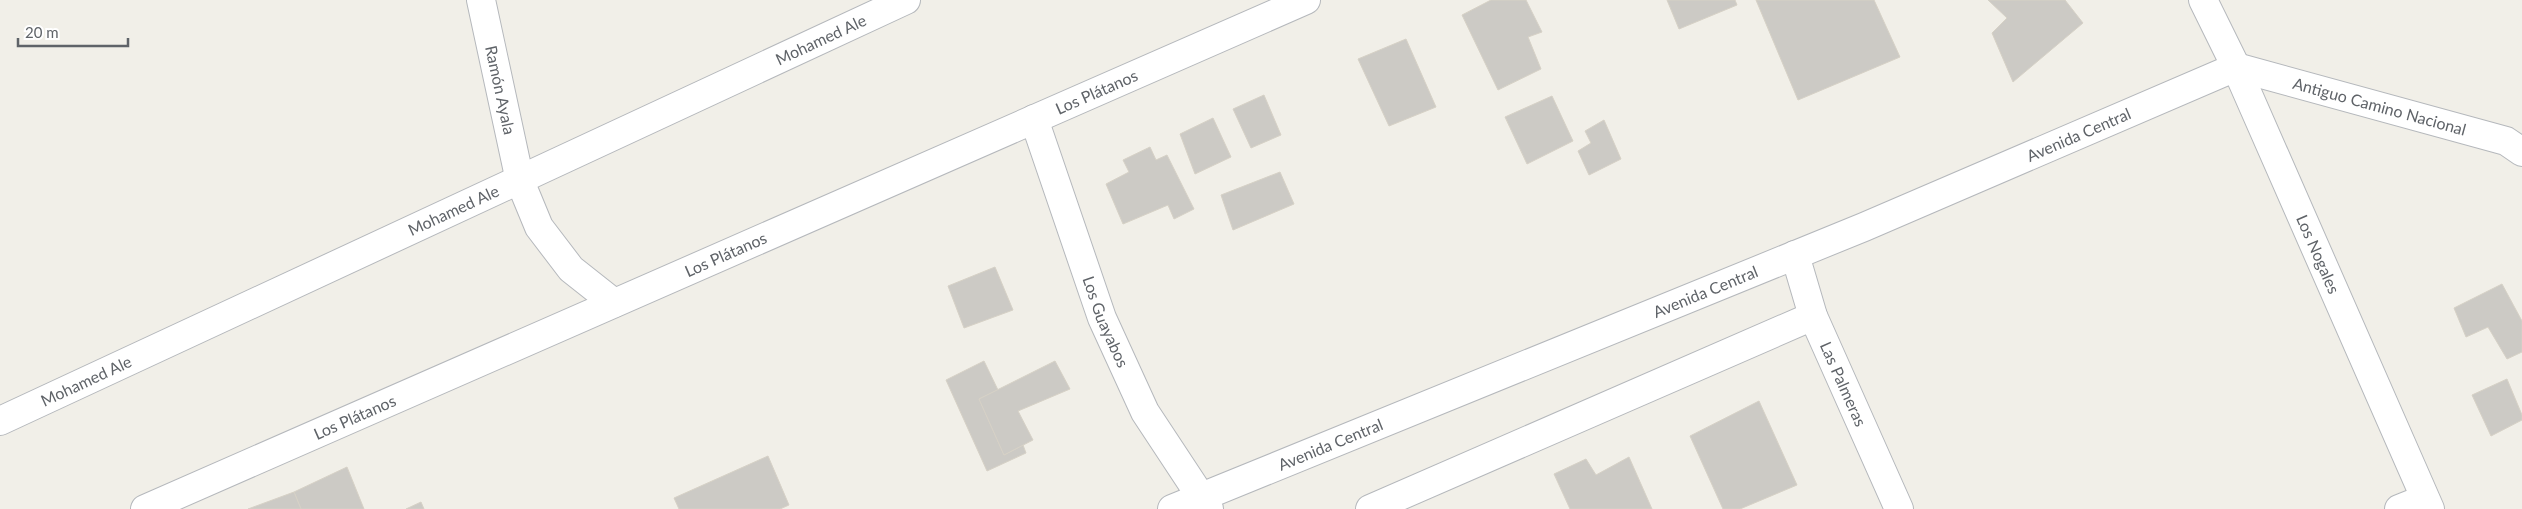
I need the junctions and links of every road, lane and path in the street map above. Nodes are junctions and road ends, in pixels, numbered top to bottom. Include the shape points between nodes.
1 (481, 0) edge
2 (906, 0) edge
3 (1306, 0) edge
4 (2203, 0) edge
5 (2236, 67) junction
6 (1034, 119) junction
7 (2522, 152) edge
8 (520, 181) junction
9 (1795, 255) junction
10 (614, 303) junction
11 (1813, 316) junction
12 (0, 421) edge
13 (1204, 503) edge
14 (2427, 504) edge
15 (145, 509) edge
16 (1172, 509) edge
17 (1370, 509) edge
18 (1898, 509) edge
19 (2399, 509) edge

1 - 8 street, Ramón Ayala
2 - 8 street, Mohamed Ale
3 - 6 street, Los Plátanos
4 - 5 street, Los Nogales
5 - 7 street, Antiguo Camino Nacional via 2506,141
5 - 9 street, Avenida Central
5 - 14 street, Los Nogales
6 - 10 street, Los Plátanos
6 - 13 street, Los Guayabos via 1106,326 1145,412
8 - 10 street, Ramón Ayala via 539,227 571,269
8 - 12 street, Mohamed Ale
9 - 11 street, Las Palmeras
9 - 13 street, Avenida Central
10 - 15 street, Los Plátanos
11 - 17 street
11 - 18 street, Las Palmeras
13 - 16 street, Avenida Central
14 - 19 street

